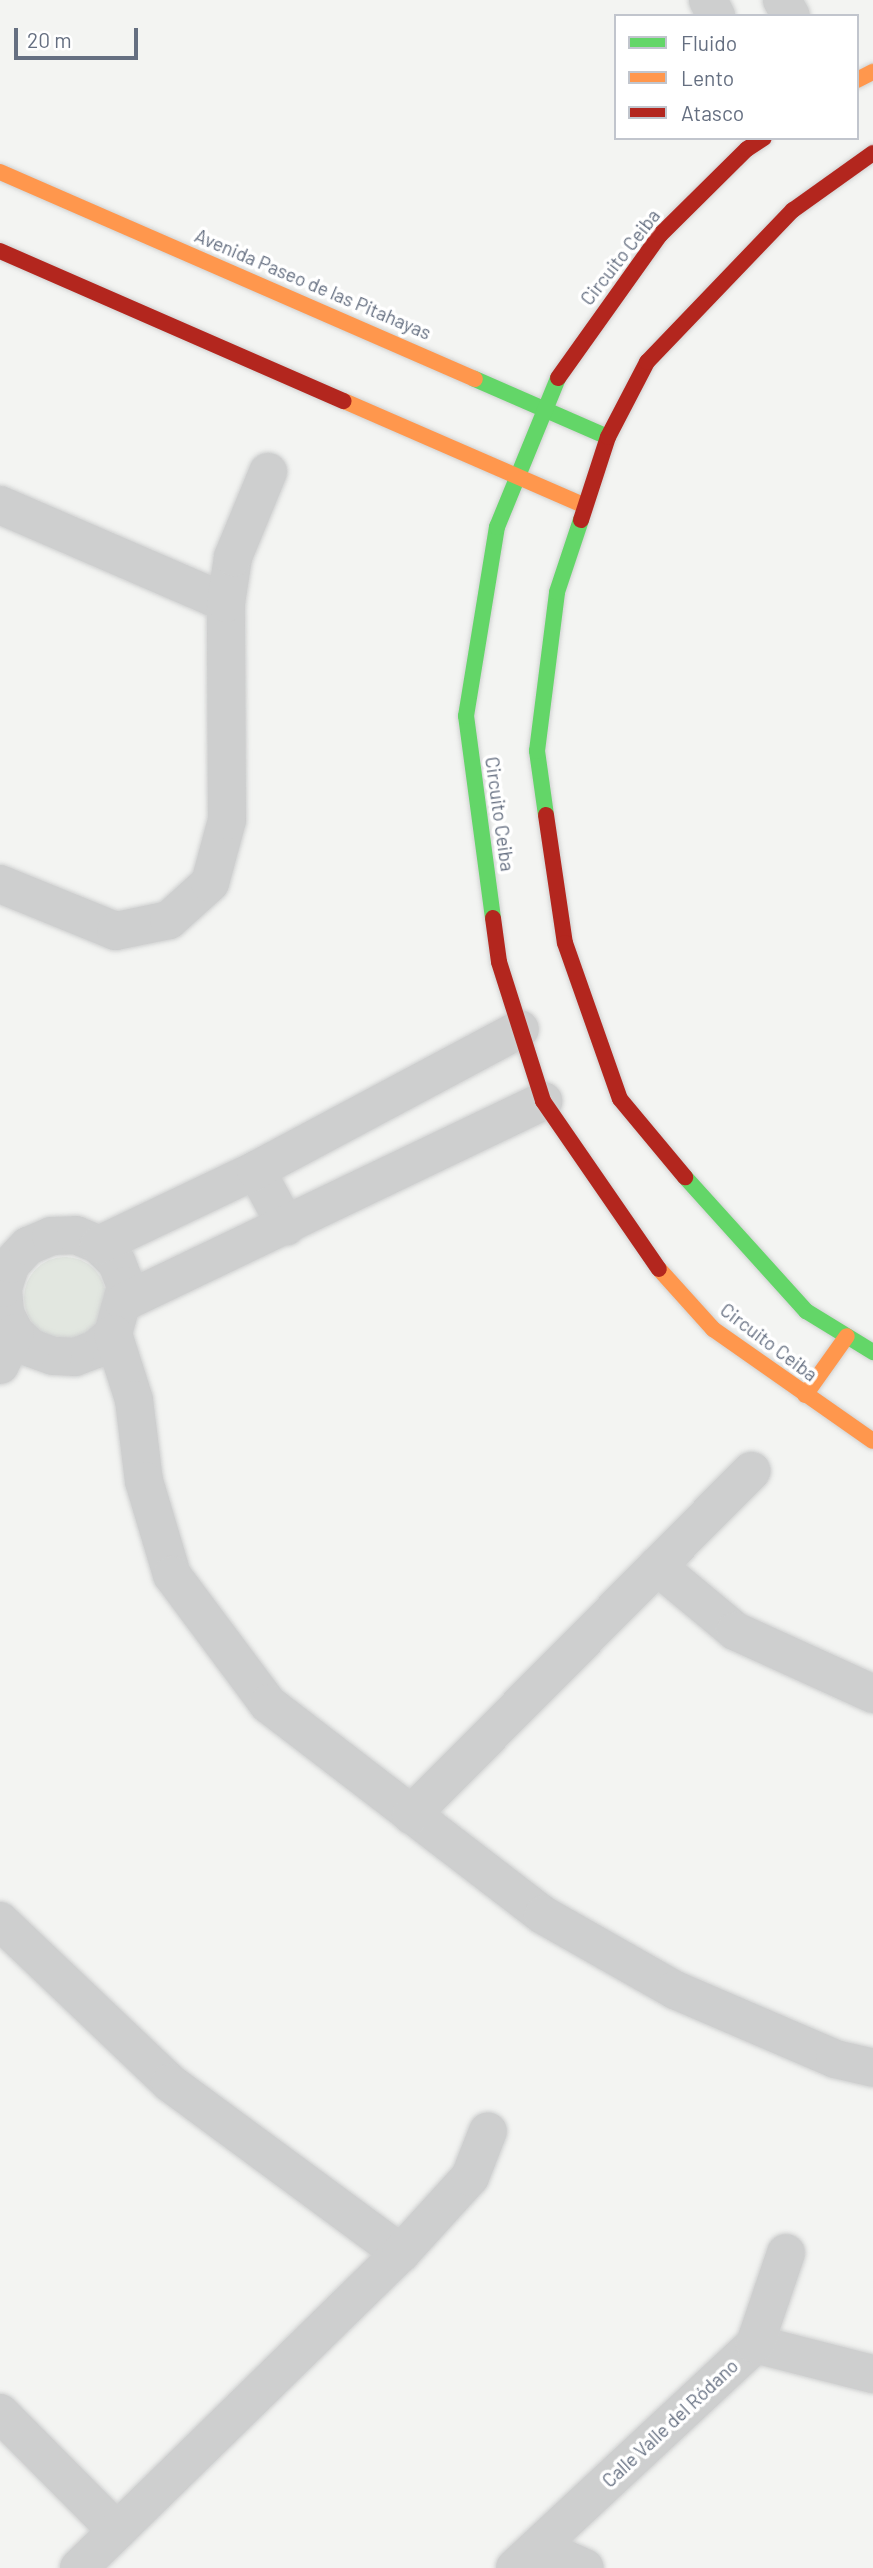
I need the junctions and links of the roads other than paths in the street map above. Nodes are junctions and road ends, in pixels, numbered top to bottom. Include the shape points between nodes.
1 (754, 142) edge
2 (873, 153) edge
3 (0, 172) edge
4 (0, 251) edge
5 (546, 407) junction
6 (608, 437) junction
7 (268, 471) dead end
8 (517, 478) junction
9 (0, 505) edge
10 (583, 505) junction
11 (226, 603) junction
12 (0, 884) edge
13 (520, 1029) junction
14 (543, 1101) junction
15 (256, 1170) junction
16 (286, 1226) junction
17 (99, 1245) junction
18 (6, 1262) edge
19 (119, 1318) junction
20 (847, 1336) junction
21 (8, 1349) edge
22 (873, 1352) edge
23 (805, 1395) junction
24 (873, 1441) edge
25 (752, 1471) dead end
26 (657, 1566) junction
27 (873, 1694) edge
28 (411, 1815) junction
29 (0, 1921) edge
30 (873, 2068) edge
31 (488, 2130) dead end
32 (401, 2253) junction
33 (786, 2253) dead end
34 (755, 2344) junction
35 (873, 2374) edge
36 (0, 2413) edge
37 (117, 2531) junction
38 (527, 2557) edge
39 (79, 2568) edge
40 (585, 2568) edge

1 - 5 street, Circuito Ceiba via 660,235 563,365
2 - 6 street via 793,210 648,362
3 - 5 street, Avenida Paseo de las Pitahayas
4 - 8 street
5 - 6 street, Avenida Paseo de las Pitahayas
5 - 8 street, Circuito Ceiba
6 - 10 street
7 - 11 street via 233,557
8 - 10 street
8 - 13 street, Circuito Ceiba via 497,527 466,716 499,962
9 - 11 street
10 - 20 street via 557,592 537,751 565,943 620,1098 720,1219 806,1311
11 - 12 street via 226,820 209,883 169,920 116,931
13 - 14 street, Circuito Ceiba
13 - 15 street
14 - 16 street
14 - 23 street, Circuito Ceiba via 651,1260 695,1310 713,1329
15 - 16 street
15 - 17 street
16 - 19 street
17 - 18 street via 76,1235 51,1236
17 - 19 street via 117,1263 126,1286
18 - 21 street via 3,1288
19 - 21 street via 96,1349 75,1357
19 - 28 street via 144,1481 172,1575 268,1704
20 - 22 street
20 - 23 street
23 - 24 street, Circuito Ceiba
25 - 26 street
26 - 27 street via 735,1631
26 - 28 street
28 - 30 street via 543,1915 675,1990 835,2059
29 - 32 street via 170,2083
31 - 32 street via 470,2176
32 - 37 street
33 - 34 street, Calle Valle del Ródano
34 - 35 street
34 - 38 street, Calle Valle del Ródano
36 - 37 street
37 - 39 street
38 - 40 street

